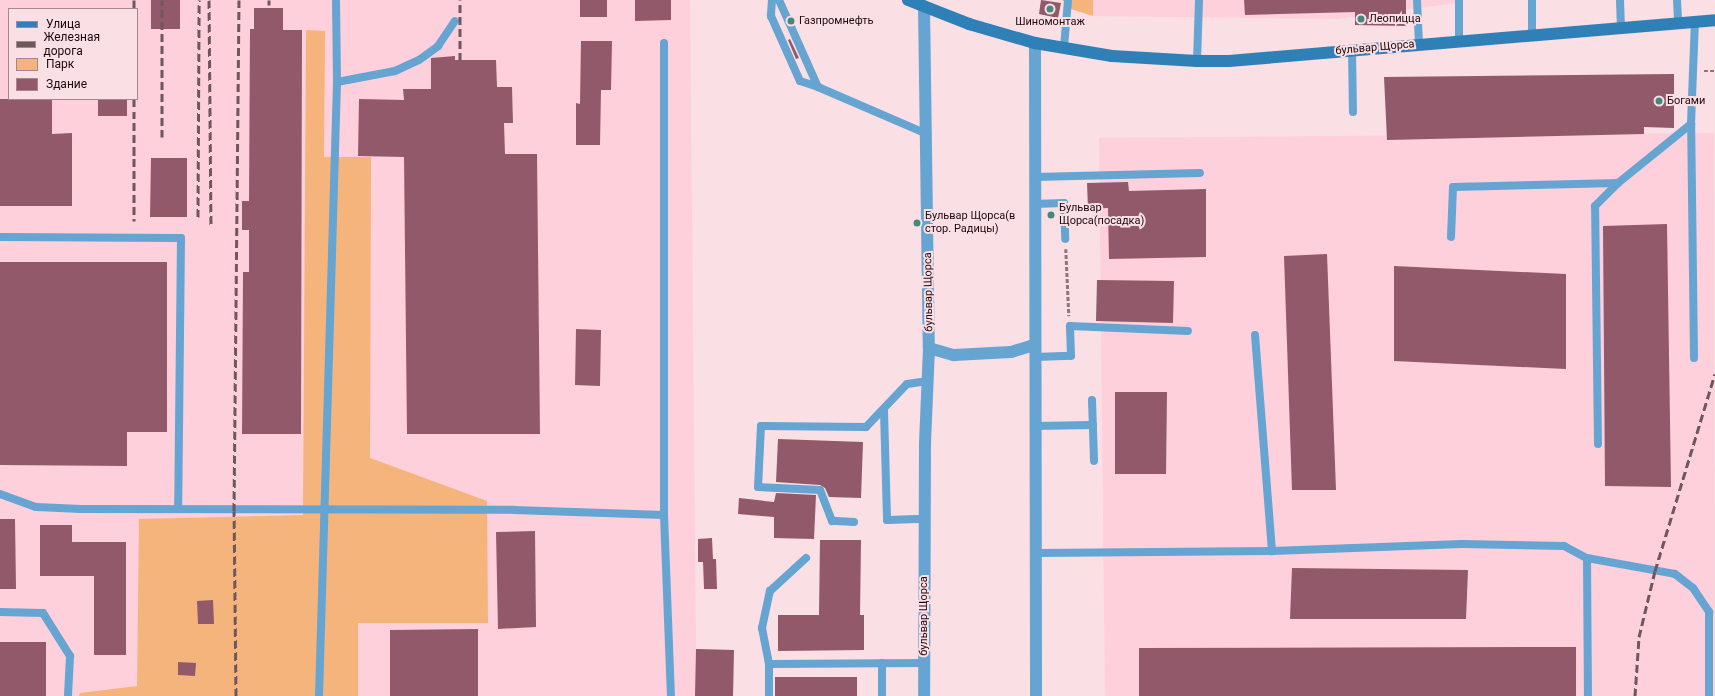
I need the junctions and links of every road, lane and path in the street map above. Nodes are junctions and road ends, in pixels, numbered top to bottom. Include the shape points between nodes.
1 (336, 0) edge
2 (772, 0) edge
3 (779, 0) edge
4 (908, 0) edge
5 (1068, 0) edge
6 (1199, 0) edge
7 (1417, 0) edge
8 (1459, 0) edge
9 (1532, 0) edge
10 (1620, 0) edge
11 (1677, 0) edge
12 (924, 6) junction
13 (1715, 20) edge
14 (455, 21) dead end
15 (1678, 22) junction
16 (1696, 22) junction
17 (1621, 27) junction
18 (1532, 35) junction
19 (1459, 41) junction
20 (664, 43) dead end
21 (1035, 43) junction
22 (1419, 44) junction
23 (1064, 47) junction
24 (1352, 50) junction
25 (1197, 61) junction
26 (337, 82) junction
27 (818, 87) junction
28 (1353, 112) dead end
29 (1691, 124) junction
30 (927, 134) junction
31 (1200, 174) dead end
32 (1034, 177) junction
33 (1618, 183) junction
34 (1034, 204) junction
35 (0, 237) edge
36 (1451, 237) dead end
37 (1065, 239) joint
38 (1070, 326) junction
39 (1188, 331) dead end
40 (1255, 335) dead end
41 (929, 348) junction
42 (1035, 351) junction
43 (1694, 358) dead end
44 (928, 381) junction
45 (1092, 400) dead end
46 (884, 411) junction
47 (1093, 425) junction
48 (1035, 426) junction
49 (1598, 444) dead end
50 (1094, 461) dead end
51 (0, 494) edge
52 (323, 508) junction
53 (178, 509) junction
54 (664, 515) junction
55 (925, 519) junction
56 (854, 522) dead end
57 (1272, 551) junction
58 (1038, 553) junction
59 (806, 558) dead end
60 (1587, 558) junction
61 (0, 612) edge
62 (882, 663) junction
63 (924, 663) junction
64 (769, 664) junction
65 (68, 696) edge
66 (319, 696) edge
67 (671, 696) edge
68 (769, 696) edge
69 (882, 696) edge
70 (924, 696) edge
71 (1036, 696) edge
72 (1588, 696) edge
73 (1709, 696) edge

1 - 26 lane
2 - 27 lane via 771,16 800,81
3 - 27 lane
4 - 12 main road
5 - 23 lane
6 - 25 lane
7 - 22 lane
8 - 19 lane
9 - 18 lane
10 - 17 lane
11 - 15 lane
12 - 21 main road, бульвар Щорса via 969,24
12 - 30 street, бульвар Щорса
13 - 16 main road, бульвар Щорса
14 - 26 lane via 438,46 419,60 395,71
15 - 16 main road, бульвар Щорса
15 - 17 main road, бульвар Щорса
16 - 29 lane
17 - 18 main road, бульвар Щорса
18 - 19 main road, бульвар Щорса
19 - 22 main road, бульвар Щорса
20 - 54 lane
21 - 23 main road, бульвар Щорса
21 - 32 street
22 - 24 main road, бульвар Щорса
23 - 25 main road, бульвар Щорса via 1112,56
24 - 25 main road, бульвар Щорса via 1229,61
24 - 28 lane
26 - 52 lane
27 - 30 lane
29 - 33 lane
29 - 43 lane
30 - 41 street, бульвар Щорса
31 - 32 lane
32 - 34 street
33 - 36 lane via 1453,187
33 - 49 lane via 1595,206
34 - 37 lane via 1064,203
34 - 42 street
35 - 53 lane via 181,238
37 - 38 path
38 - 39 lane
38 - 42 lane via 1071,356
40 - 57 lane
41 - 42 street via 961,354
41 - 44 street, бульвар Щорса
42 - 48 street
44 - 46 lane via 907,384
44 - 55 street, бульвар Щорса
45 - 47 lane
46 - 55 lane via 887,520
46 - 56 lane via 862,428 761,426 758,487 820,490 832,521
47 - 48 lane
47 - 50 lane
48 - 58 street
51 - 53 lane via 36,508
52 - 53 lane via 234,511
52 - 54 lane
52 - 66 lane
54 - 67 lane
55 - 63 street, бульвар Щорса
57 - 58 lane
57 - 60 lane via 1462,544 1564,546
58 - 71 street
59 - 64 lane via 770,591 762,628
60 - 72 lane
60 - 73 lane via 1675,574 1693,588 1709,612
61 - 65 lane via 43,613 70,656
62 - 63 lane
62 - 64 lane
62 - 69 lane
63 - 70 street, бульвар Щорса
64 - 68 lane

